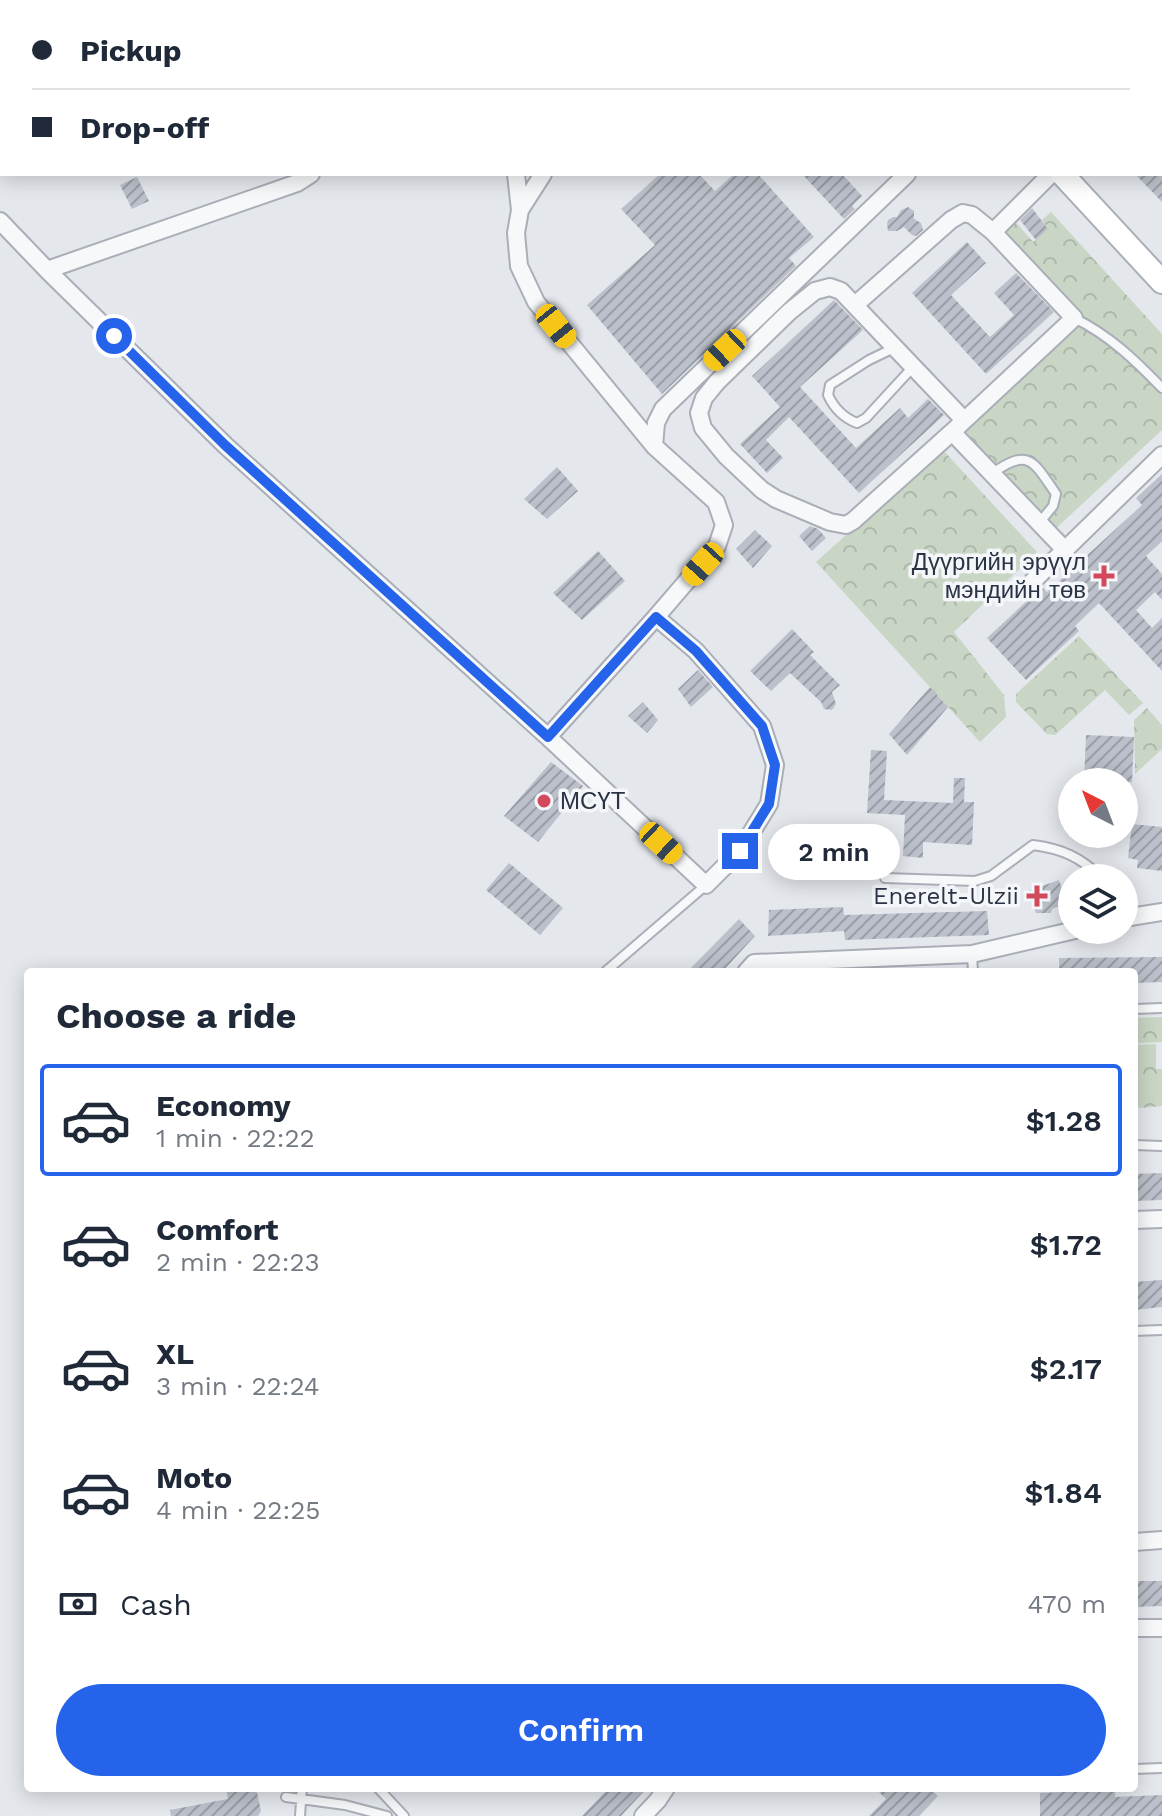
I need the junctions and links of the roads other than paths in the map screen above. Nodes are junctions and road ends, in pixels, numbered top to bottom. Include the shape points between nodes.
1 (308, 176) edge
2 (516, 176) edge
3 (542, 176) edge
4 (905, 176) edge
5 (1049, 176) edge
6 (1064, 176) edge
7 (520, 210) junction
8 (0, 221) edge
9 (993, 232) junction
10 (47, 270) junction
11 (1162, 282) edge
12 (855, 305) junction
13 (1074, 318) junction
14 (894, 348) junction
15 (913, 367) junction
16 (1162, 388) edge
17 (958, 426) junction
18 (654, 446) junction
19 (1162, 455) edge
20 (993, 473) junction
21 (1040, 522) junction
22 (1066, 551) junction
23 (1032, 582) dead end
24 (656, 617) junction
25 (548, 737) junction
26 (1085, 864) edge
27 (885, 878) dead end
28 (706, 885) junction
29 (1162, 912) edge
30 (1138, 916) edge
31 (1058, 934) edge
32 (972, 954) junction
33 (610, 968) edge
34 (750, 968) edge
35 (973, 968) edge
36 (1162, 1008) edge
37 (1138, 1009) edge
38 (1138, 1145) edge
39 (1162, 1146) edge
40 (1162, 1219) edge
41 (1138, 1220) edge
42 (1162, 1330) edge
43 (1138, 1331) edge
44 (1162, 1540) edge
45 (1138, 1542) edge
46 (1138, 1628) edge
47 (1162, 1628) edge
48 (1162, 1768) edge
49 (1138, 1769) edge
50 (302, 1792) edge
51 (382, 1792) edge
52 (663, 1792) edge
53 (286, 1797) dead end
54 (301, 1799) junction
55 (300, 1816) edge
56 (387, 1816) edge
57 (404, 1816) edge
58 (643, 1816) edge

1 - 10 street
2 - 7 street
3 - 7 street
4 - 18 street via 663,409
5 - 9 street
6 - 11 street
7 - 18 street via 519,266 536,302
8 - 10 street
9 - 12 street via 963,213
9 - 13 street
10 - 25 street via 226,446
12 - 14 street
12 - 17 street via 830,287 815,291 704,398 699,413 703,428 726,456 776,499 846,525
13 - 16 lane via 1110,339
13 - 17 street
14 - 15 street
14 - 15 lane via 830,385 833,405 857,423
15 - 17 street
17 - 20 street
18 - 24 street via 716,502 724,525 717,546
19 - 22 street
20 - 21 street
20 - 21 lane via 1016,459 1033,464 1056,494
21 - 22 street
22 - 23 street
24 - 25 street
24 - 28 street via 696,651 762,726 775,765 769,804 740,851
25 - 28 street
26 - 27 lane via 1070,853 1033,845 991,876 975,881
28 - 33 lane
29 - 30 street
31 - 32 street
32 - 34 street via 754,963
32 - 35 lane
36 - 37 lane
38 - 39 lane
40 - 41 street
42 - 43 lane
44 - 45 street
46 - 47 street
48 - 49 lane
50 - 54 lane
51 - 57 lane
52 - 58 street
53 - 54 lane
54 - 55 lane
54 - 56 lane

